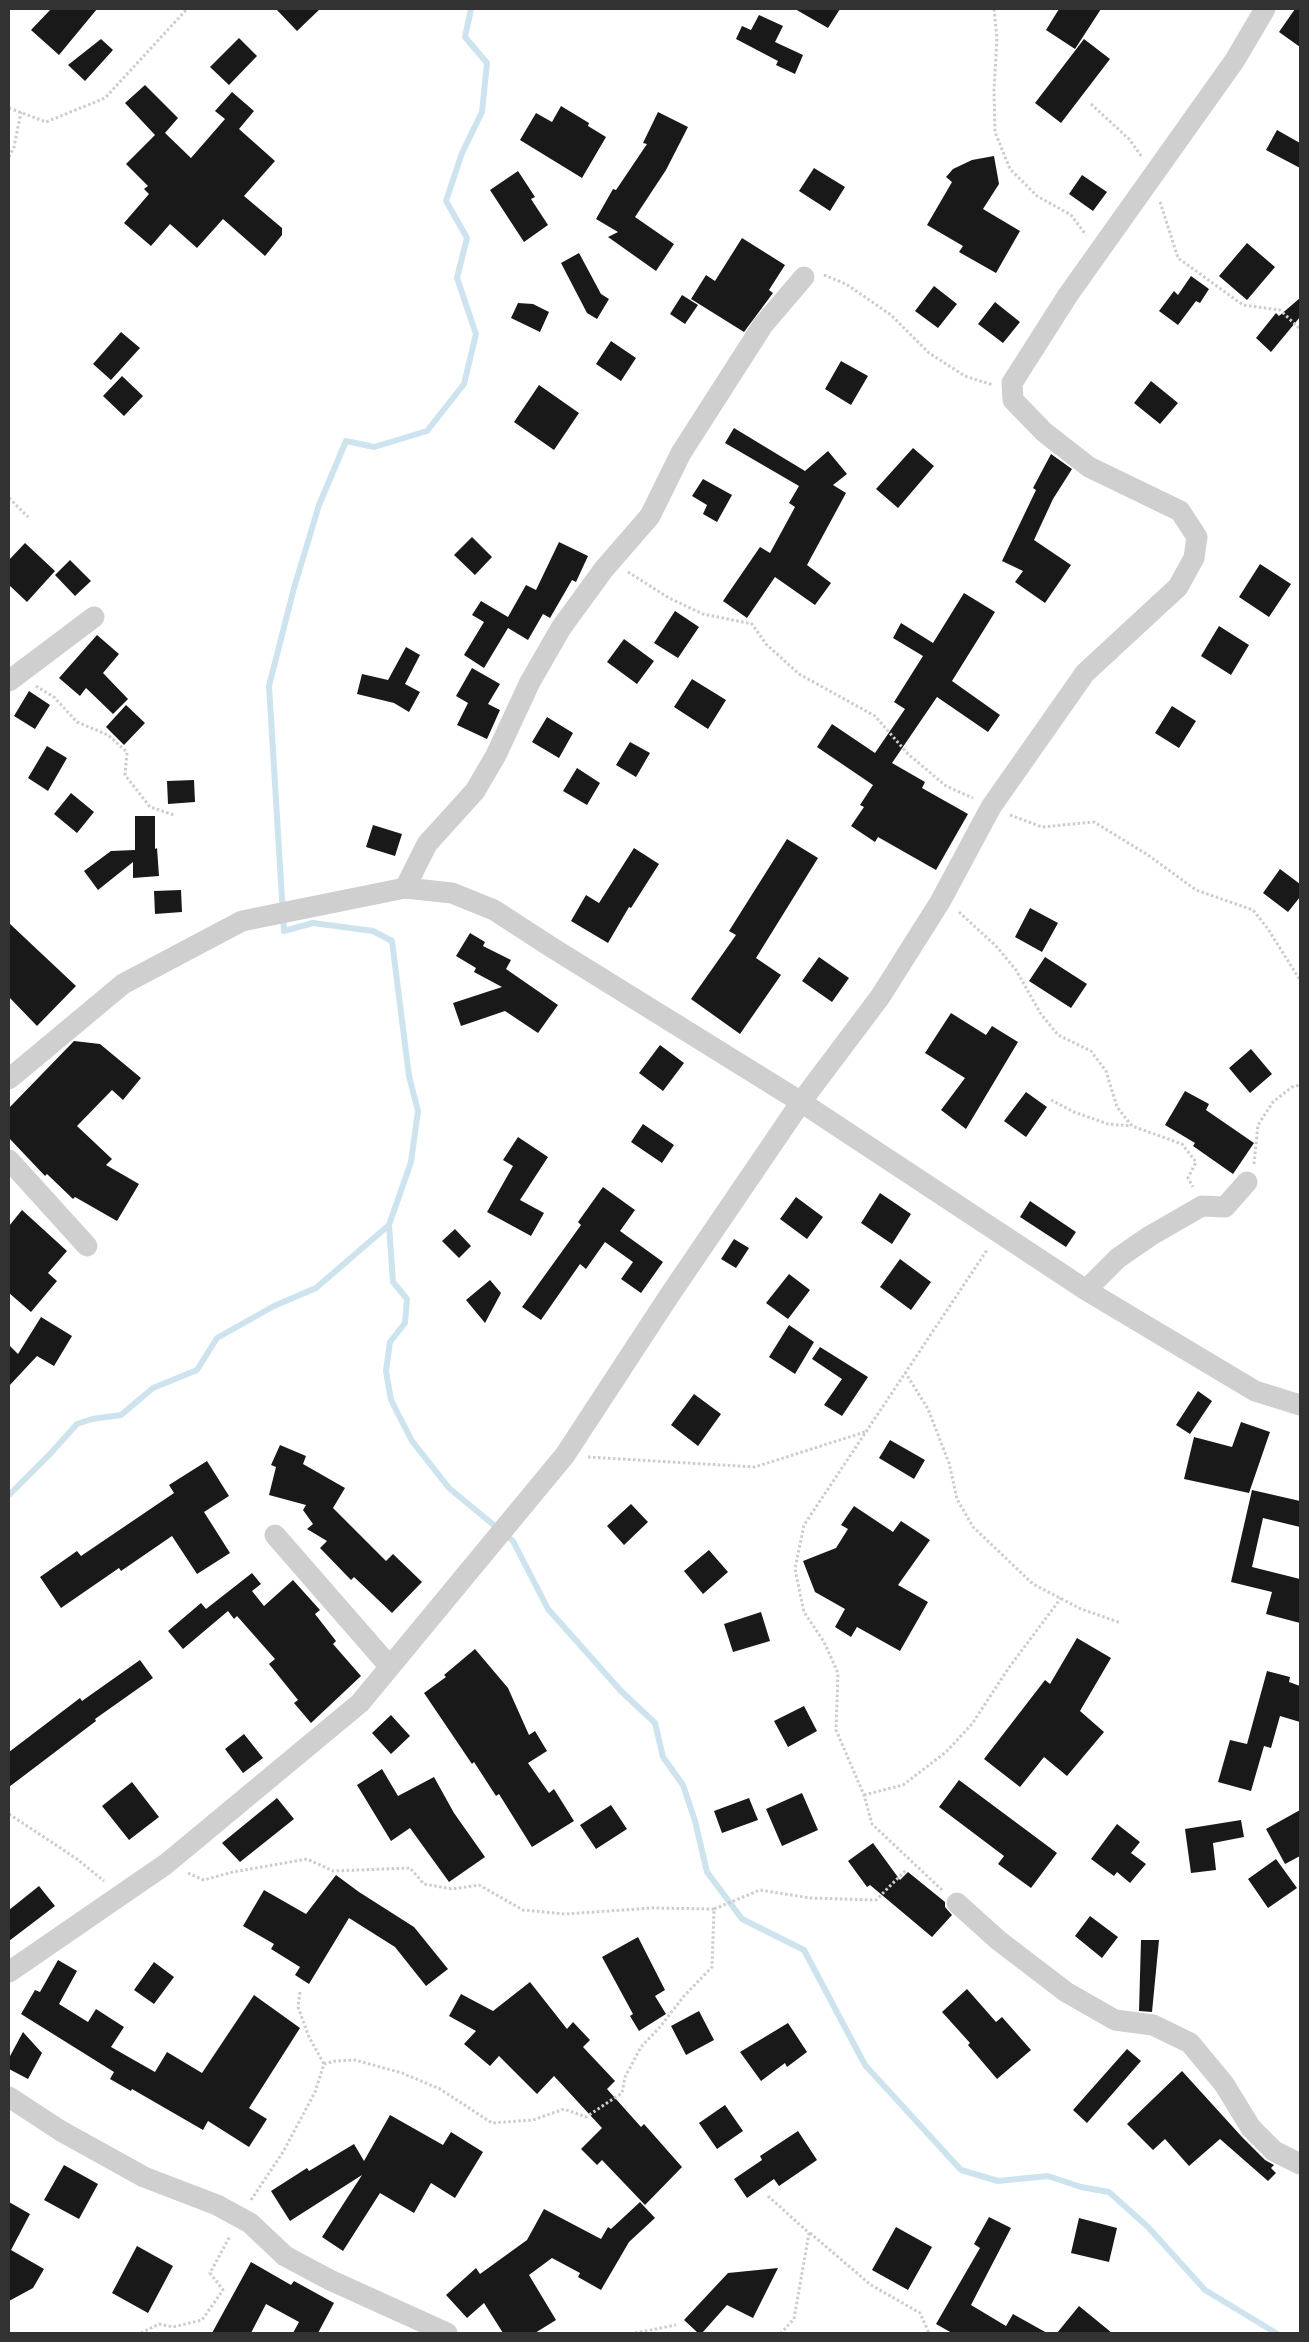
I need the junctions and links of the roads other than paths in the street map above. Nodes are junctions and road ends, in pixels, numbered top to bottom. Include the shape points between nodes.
1 (1265, 9) edge
2 (804, 277) road end
3 (94, 617) dead end
4 (12, 678) edge
5 (404, 888) junction
6 (9, 1079) edge
7 (801, 1102) junction
8 (9, 1160) edge
9 (1248, 1182) road end
10 (87, 1246) dead end
11 (1086, 1290) junction
12 (1300, 1405) edge
13 (275, 1535) dead end
14 (390, 1667) junction
15 (957, 1903) road end
16 (9, 1972) edge
17 (9, 2097) edge
18 (1300, 2164) edge
19 (447, 2333) edge

1 - 7 street via 1235,60 1096,256 1012,383 1013,400 1051,438 1089,467 1180,511 1196,537 1194,558 1178,586 1085,673 991,807 940,902 880,997
2 - 5 street via 763,325 681,453 650,516 610,562 561,628 475,791 427,844
3 - 4 street
5 - 6 street via 242,921 123,984
5 - 7 street via 452,893 494,910
7 - 11 street
7 - 14 street via 565,1455
8 - 10 street
9 - 11 street via 1225,1207 1202,1206 1150,1236 1118,1258
11 - 12 street via 1255,1391
13 - 14 street
14 - 16 street via 360,1703 166,1864
15 - 18 street via 998,1940 1066,1992 1115,2020 1153,2026 1190,2043 1224,2084 1251,2128 1274,2151
17 - 19 street via 144,2178 240,2217 285,2256

